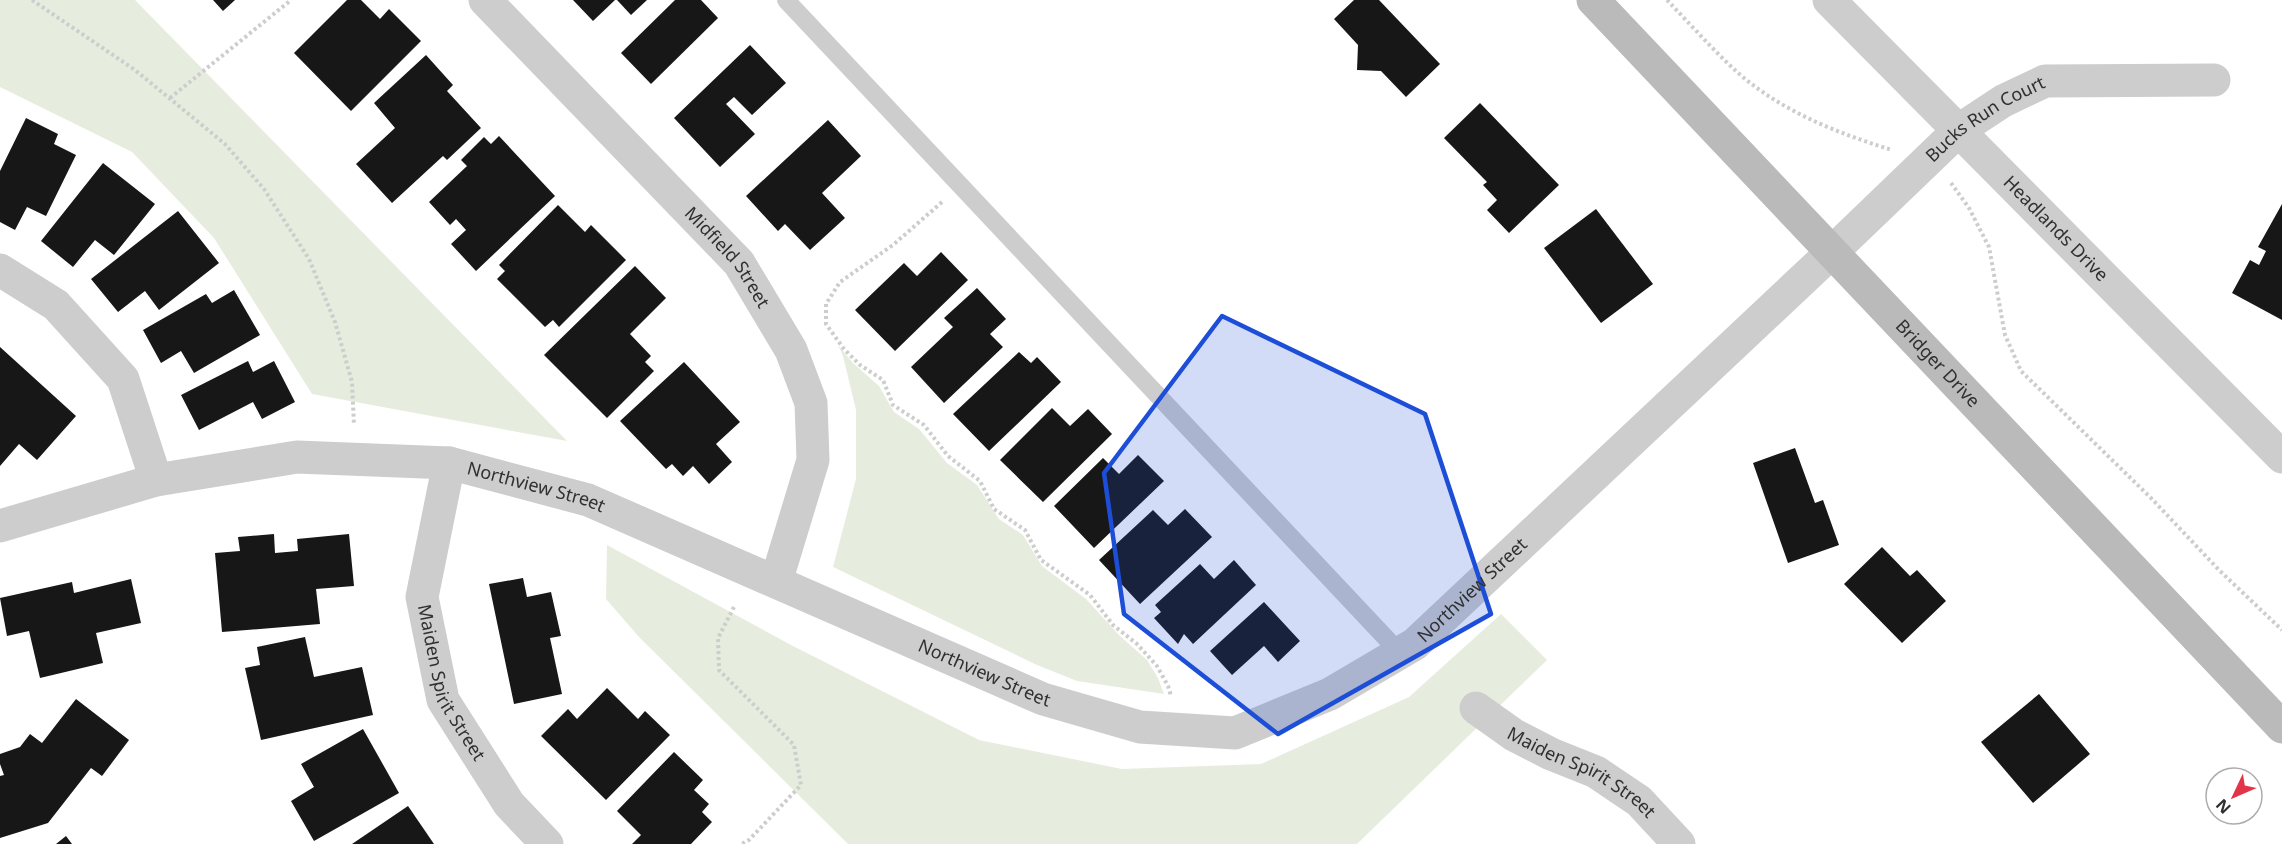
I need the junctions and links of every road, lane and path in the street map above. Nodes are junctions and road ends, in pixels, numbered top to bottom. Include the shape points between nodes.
1 (32, 0) edge
2 (291, 0) edge
3 (485, 0) edge
4 (786, 0) edge
5 (1593, 0) edge
6 (1667, 0) edge
7 (1829, 0) edge
8 (2214, 80) dead end
9 (170, 98) junction
10 (1959, 130) junction
11 (1922, 165) junction
12 (960, 185) junction
13 (1832, 252) junction
14 (0, 270) edge
15 (354, 425) dead end
16 (2282, 457) edge
17 (449, 463) junction
18 (156, 480) junction
19 (0, 526) edge
20 (776, 582) junction
21 (734, 607) dead end
22 (2282, 630) edge
23 (1400, 653) junction
24 (1171, 696) dead end
25 (1476, 708) dead end
26 (2282, 727) edge
27 (547, 844) edge
28 (742, 844) edge
29 (1679, 844) edge

1 - 9 path
2 - 9 path
3 - 20 street, Midfield Street via 739,263 791,350 811,403 813,460
4 - 12 lane
5 - 13 main road, Bridger Drive
6 - 11 path via 1738,73 1786,107 1848,136 1902,153
7 - 10 street, Headlands Drive
8 - 10 street, Bucks Run Court via 2044,81 2003,101
9 - 15 path via 225,144 264,189 309,259 335,322 352,382
10 - 11 street, Bucks Run Court
10 - 16 street, Headlands Drive
11 - 13 street, Bucks Run Court
11 - 22 path via 1951,183 1989,247 2005,335 2021,371
12 - 23 lane
12 - 24 path via 893,245 840,282 826,304 826,324 860,365 883,380 893,405 924,425 948,456 980,481 994,509 1025,531 1041,560 1090,595 1113,625 1137,644 1157,666
13 - 23 street, Northview Street via 1415,644
13 - 26 main road, Bridger Drive
14 - 18 street via 56,305 123,379
17 - 18 street, Northview Street via 297,457
17 - 20 street, Northview Street via 588,500
17 - 27 street, Maiden Spirit Street via 422,597 443,700 509,804
18 - 19 street, Northview Street
20 - 23 street, Northview Street via 1044,699 1140,727 1235,733 1330,694
21 - 28 path via 718,638 719,670 794,745 801,785
25 - 29 street, Maiden Spirit Street via 1514,735 1596,772 1622,789 1639,801

